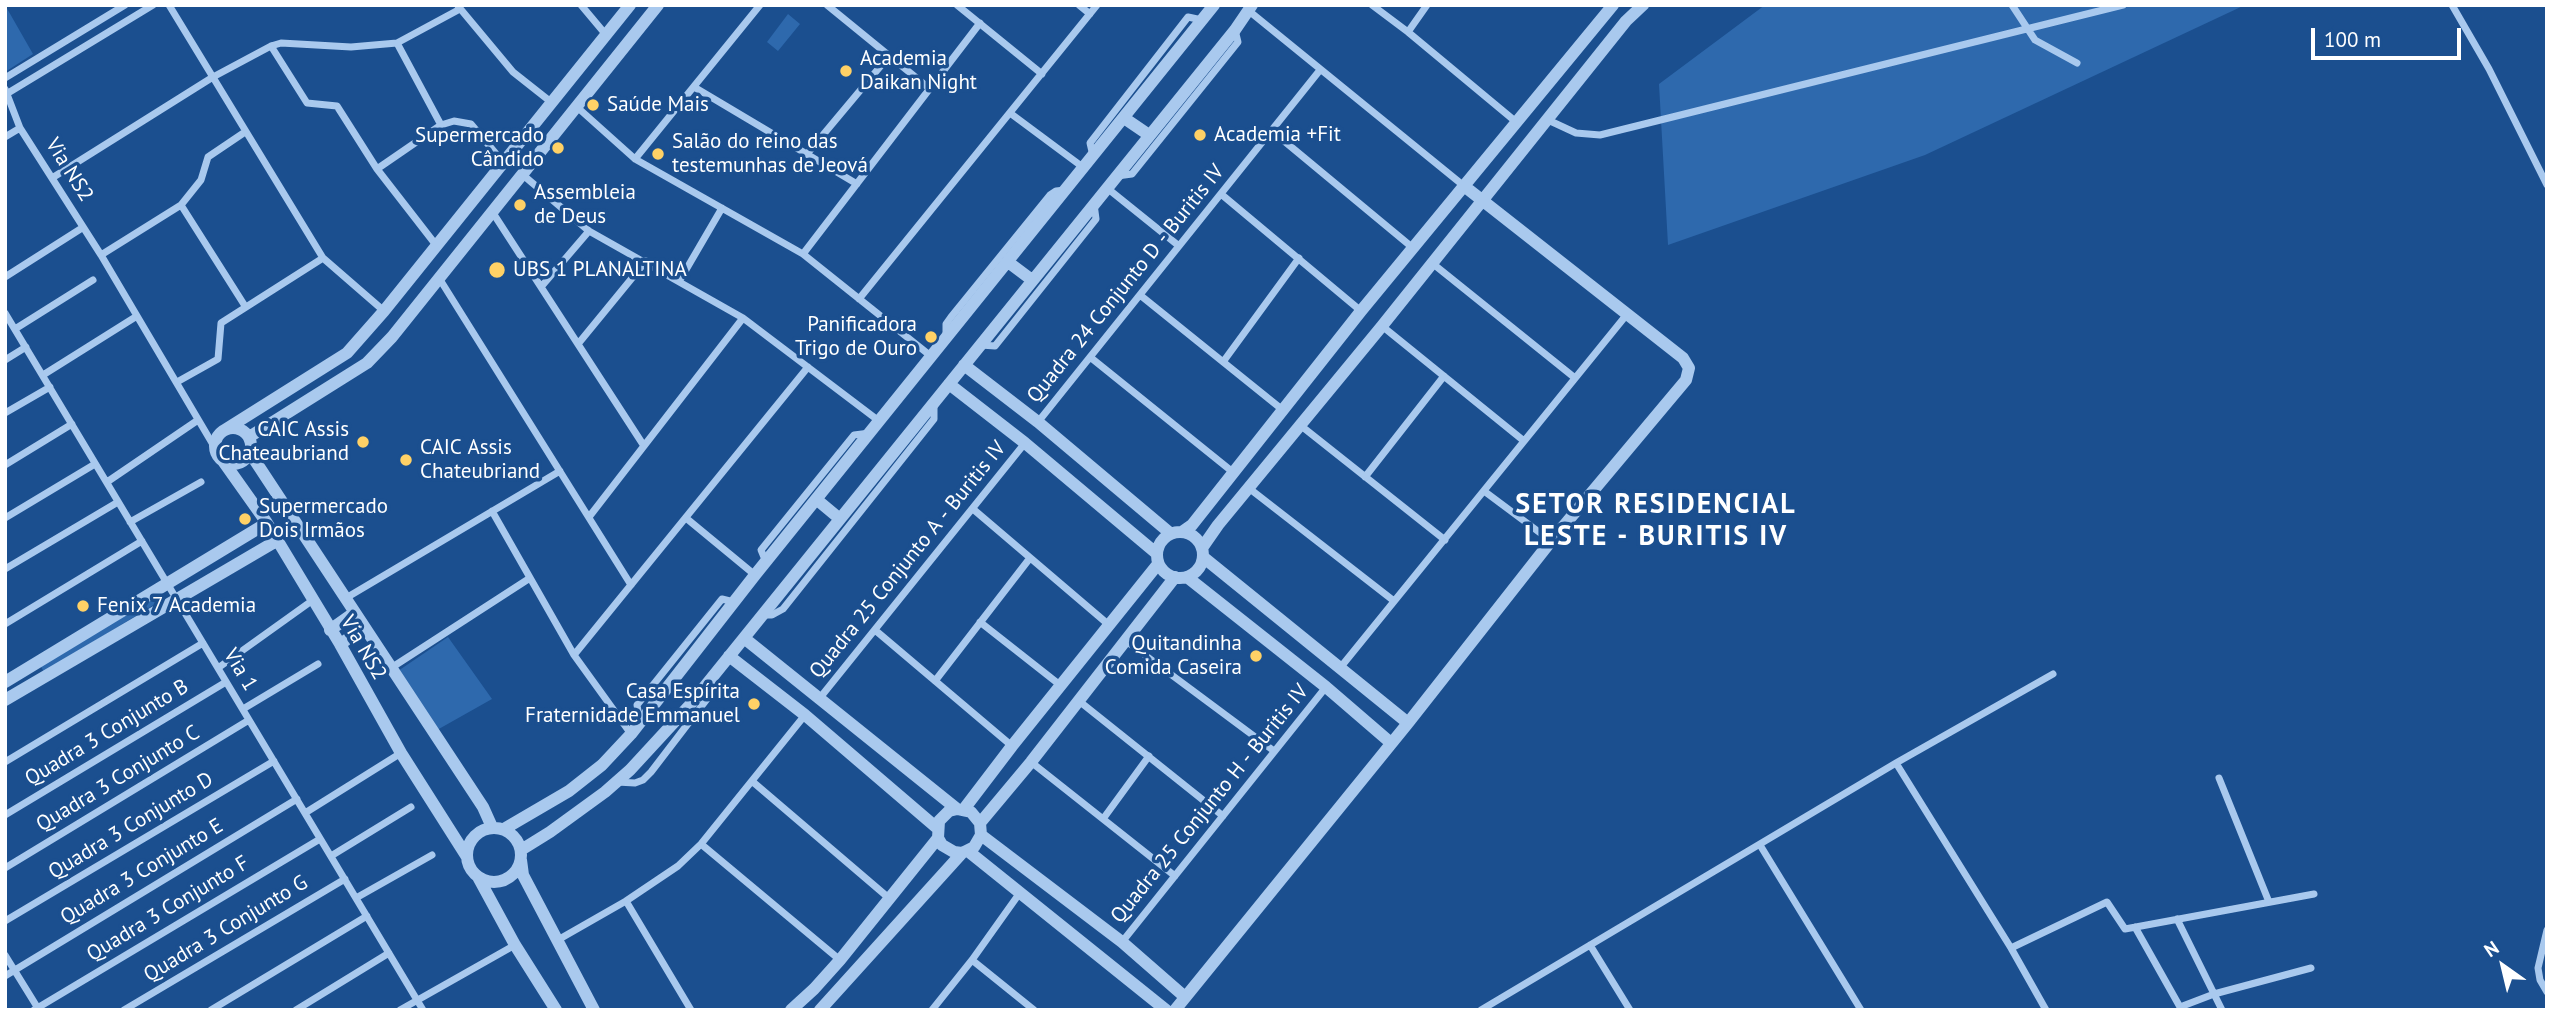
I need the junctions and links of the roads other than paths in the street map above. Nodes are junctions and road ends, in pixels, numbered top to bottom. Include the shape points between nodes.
1 (125, 5) edge
2 (153, 5) edge
3 (169, 5) edge
4 (581, 5) edge
5 (638, 5) edge
6 (760, 5) edge
7 (827, 5) edge
8 (957, 5) edge
9 (1079, 5) edge
10 (1097, 5) edge
11 (1372, 5) edge
12 (1427, 5) edge
13 (1613, 5) edge
14 (1643, 5) edge
15 (2012, 5) edge
16 (2123, 5) edge
17 (2452, 5) edge
18 (458, 7) edge
19 (1211, 7) edge
20 (1250, 8) edge
21 (655, 9) edge
22 (627, 10) edge
23 (1090, 15) junction
24 (1202, 20) junction
25 (980, 23) junction
26 (2026, 29) junction
27 (1235, 30) junction
28 (638, 31) junction
29 (1408, 32) junction
30 (607, 36) junction
31 (397, 43) junction
32 (271, 46) junction
33 (889, 56) junction
34 (2077, 63) dead end
35 (1320, 70) junction
36 (1042, 74) junction
37 (213, 77) junction
38 (5, 78) edge
39 (694, 87) junction
40 (930, 89) junction
41 (7, 91) edge
42 (551, 102) junction
43 (577, 107) junction
44 (1010, 113) junction
45 (1124, 118) junction
46 (1515, 121) junction
47 (1548, 121) junction
48 (441, 125) junction
49 (20, 128) junction
50 (1272, 131) junction
51 (245, 132) junction
52 (1149, 135) junction
53 (5, 137) edge
54 (807, 154) junction
55 (1093, 156) junction
56 (635, 159) junction
57 (503, 162) junction
58 (1084, 168) junction
59 (377, 169) junction
60 (523, 175) junction
61 (493, 176) junction
62 (1116, 176) junction
63 (52, 178) junction
64 (857, 184) junction
65 (2547, 185) edge
66 (1464, 186) junction
67 (1107, 187) junction
68 (482, 189) junction
69 (511, 190) junction
70 (1066, 190) junction
71 (1221, 194) junction
72 (1481, 201) junction
73 (1094, 203) junction
74 (181, 205) junction
75 (722, 208) junction
76 (496, 209) junction
77 (82, 228) junction
78 (589, 231) junction
79 (436, 245) junction
80 (1180, 246) junction
81 (1413, 248) junction
82 (803, 254) junction
83 (101, 255) junction
84 (323, 258) junction
85 (1299, 258) junction
86 (646, 261) junction
87 (1008, 261) junction
88 (1431, 263) junction
89 (5, 277) edge
90 (439, 278) junction
91 (93, 280) dead end
92 (680, 280) junction
93 (1032, 280) junction
94 (541, 287) junction
95 (1140, 295) junction
96 (859, 299) junction
97 (245, 306) junction
98 (384, 311) junction
99 (1361, 311) junction
100 (5, 313) edge
101 (1628, 313) junction
102 (136, 316) junction
103 (743, 317) junction
104 (1382, 326) junction
105 (15, 329) junction
106 (946, 338) junction
107 (578, 345) junction
108 (980, 345) junction
109 (26, 347) junction
110 (932, 357) junction
111 (1090, 357) junction
112 (5, 360) edge
113 (1223, 362) junction
114 (964, 365) junction
115 (808, 367) junction
116 (43, 375) junction
117 (1444, 376) junction
118 (1575, 378) junction
119 (177, 382) junction
120 (949, 384) junction
121 (50, 387) junction
122 (934, 403) junction
123 (1284, 411) junction
124 (5, 413) edge
125 (198, 420) junction
126 (879, 421) junction
127 (1038, 422) junction
128 (72, 424) junction
129 (1300, 425) junction
130 (223, 431) junction
131 (870, 433) junction
132 (249, 437) junction
133 (1524, 441) junction
134 (1026, 443) junction
135 (644, 446) junction
136 (215, 448) junction
137 (250, 453) junction
138 (223, 461) junction
139 (95, 464) junction
140 (5, 465) edge
141 (560, 471) junction
142 (1234, 474) junction
143 (1364, 477) junction
144 (107, 482) junction
145 (201, 482) dead end
146 (1250, 489) junction
147 (1484, 491) junction
148 (816, 499) junction
149 (118, 502) junction
150 (973, 509) junction
151 (492, 511) junction
152 (589, 517) junction
153 (5, 518) edge
154 (686, 518) junction
155 (840, 519) junction
156 (130, 522) junction
157 (267, 523) junction
158 (1176, 533) junction
159 (244, 537) junction
160 (278, 540) junction
161 (1445, 540) junction
162 (142, 541) junction
163 (1551, 541) junction
164 (1202, 553) junction
165 (255, 554) junction
166 (1030, 558) junction
167 (1157, 558) junction
168 (766, 562) junction
169 (5, 569) edge
170 (755, 575) junction
171 (1181, 577) junction
172 (530, 578) junction
173 (168, 584) junction
174 (631, 585) junction
175 (346, 598) junction
176 (177, 600) junction
177 (313, 600) junction
178 (1394, 601) junction
179 (354, 613) junction
180 (762, 615) junction
181 (980, 622) junction
182 (5, 624) edge
183 (1109, 625) junction
184 (365, 628) junction
185 (330, 629) junction
186 (875, 630) junction
187 (744, 638) junction
188 (1126, 641) junction
189 (203, 643) junction
190 (340, 644) junction
191 (574, 656) junction
192 (729, 656) junction
193 (318, 664) dead end
194 (33, 666) junction
195 (218, 668) junction
196 (390, 668) junction
197 (1340, 669) junction
198 (2053, 674) dead end
199 (40, 680) junction
200 (6, 681) edge
201 (935, 681) junction
202 (226, 682) junction
203 (1060, 685) junction
204 (1326, 687) junction
205 (17, 693) junction
206 (818, 699) junction
207 (5, 700) edge
208 (1079, 701) junction
209 (243, 709) junction
210 (805, 715) junction
211 (249, 720) junction
212 (1408, 723) junction
213 (631, 734) junction
214 (1391, 743) junction
215 (1012, 746) junction
216 (1274, 751) junction
217 (401, 753) junction
218 (1149, 756) junction
219 (274, 761) junction
220 (5, 762) edge
221 (1031, 762) junction
222 (1896, 763) junction
223 (2219, 778) dead end
224 (753, 782) junction
225 (297, 799) junction
226 (411, 807) dead end
227 (960, 809) junction
228 (305, 813) junction
229 (5, 815) edge
230 (1223, 816) junction
231 (1103, 820) junction
232 (498, 828) junction
233 (980, 829) junction
234 (938, 833) junction
235 (320, 839) junction
236 (701, 844) junction
237 (1760, 845) junction
238 (965, 852) junction
239 (432, 855) dead end
240 (521, 855) junction
241 (331, 856) junction
242 (467, 858) junction
243 (5, 868) edge
244 (478, 876) junction
245 (1175, 876) junction
246 (345, 879) junction
247 (1019, 894) junction
248 (2314, 894) dead end
249 (356, 898) junction
250 (890, 899) junction
251 (626, 901) junction
252 (2269, 902) junction
253 (367, 916) junction
254 (2176, 919) junction
255 (5, 921) edge
256 (2136, 927) junction
257 (2547, 930) edge
258 (556, 941) junction
259 (1122, 942) junction
260 (515, 944) junction
261 (1590, 945) junction
262 (2011, 948) junction
263 (389, 953) junction
264 (5, 955) edge
265 (840, 960) junction
266 (972, 960) junction
267 (2311, 968) dead end
268 (15, 970) junction
269 (5, 976) edge
270 (2547, 992) edge
271 (2214, 993) junction
272 (1185, 997) junction
273 (417, 1000) junction
274 (37, 1009) edge
275 (124, 1010) edge
276 (211, 1010) edge
277 (296, 1010) edge
278 (400, 1010) edge
279 (423, 1010) edge
280 (556, 1010) edge
281 (594, 1010) edge
282 (691, 1010) edge
283 (791, 1010) edge
284 (820, 1010) edge
285 (932, 1010) edge
286 (1034, 1010) edge
287 (1166, 1010) edge
288 (1175, 1010) edge
289 (1481, 1010) edge
290 (1630, 1010) edge
291 (1861, 1010) edge
292 (2046, 1010) edge
293 (2222, 1010) edge

1 - 38 street
2 - 41 street
3 - 37 street
4 - 30 street
5 - 21 street via 645,11
6 - 39 street
7 - 33 street
8 - 25 street
9 - 23 street
10 - 23 street
11 - 29 street
12 - 29 street
13 - 46 street
14 - 47 street
15 - 26 street
16 - 26 street
17 - 65 street
18 - 31 street
18 - 42 street via 513,72
19 - 24 street
20 - 27 street
20 - 35 street
21 - 28 street
22 - 28 street
22 - 30 street
23 - 36 street
24 - 45 street
24 - 55 street via 1188,17 1090,143
25 - 36 street
25 - 40 street
26 - 34 street via 2041,44
26 - 47 street via 1600,135 1576,133
27 - 52 street
27 - 62 street via 1238,42 1132,174
28 - 43 street
29 - 46 street
30 - 42 street
31 - 32 street
31 - 48 street
32 - 37 street
32 - 59 street via 307,103 337,106
33 - 40 street
33 - 54 street
35 - 50 street, Quadra 24 Conjunto D - Buritis IV
35 - 66 street
36 - 44 street
37 - 51 street
37 - 63 street
39 - 54 street
39 - 56 street
40 - 64 street
41 - 49 street, Via NS2
42 - 57 street
43 - 56 street
43 - 60 street
44 - 58 street
44 - 96 street
45 - 52 street
45 - 55 street
46 - 66 street
47 - 72 street
48 - 57 street via 454,121 471,124
48 - 59 street
49 - 53 street
49 - 63 street, Via NS2
50 - 71 street, Quadra 24 Conjunto D - Buritis IV
50 - 81 street
51 - 74 street via 208,157 201,180
51 - 84 street
52 - 62 street
54 - 64 street
55 - 58 street
56 - 75 street
57 - 61 street
58 - 70 street
59 - 79 street
60 - 69 street
60 - 78 street
61 - 68 street
61 - 69 street
62 - 67 street
63 - 77 street, Via NS2
64 - 82 street
66 - 72 street
66 - 81 street
67 - 73 street
67 - 80 street
68 - 76 street via 494,197
68 - 79 street
69 - 76 street
70 - 87 street
70 - 106 street via 1049,195 951,317
71 - 80 street, Quadra 24 Conjunto D - Buritis IV
71 - 85 street
72 - 88 street
72 - 101 street
73 - 93 street
73 - 108 street via 1096,219 995,346
74 - 83 street
74 - 97 street
75 - 82 street
75 - 92 street
76 - 90 street
76 - 94 street
77 - 83 street, Via NS2
77 - 89 street
78 - 86 street
78 - 94 street
79 - 98 street
80 - 95 street, Quadra 24 Conjunto D - Buritis IV
81 - 99 street
82 - 96 street
83 - 102 street, Via NS2
84 - 97 street
84 - 98 street
85 - 99 street
85 - 113 street
86 - 92 street
86 - 107 street
87 - 93 street
87 - 106 street
88 - 104 street
88 - 118 street
90 - 132 street via 368,363
90 - 141 street
91 - 105 street
92 - 103 street
93 - 108 street
94 - 107 street
95 - 111 street, Quadra 24 Conjunto D - Buritis IV
95 - 113 street
96 - 110 street
97 - 119 street via 221,323 218,359
98 - 130 street via 347,353
99 - 123 street
100 - 105 street, Via 1
101 - 118 street
101 - 163 street via 1683,358 1689,368 1686,380
102 - 116 street
102 - 119 street, Via NS2
103 - 115 street
103 - 135 street
104 - 117 street
104 - 129 street
105 - 109 street, Via 1
106 - 110 street
107 - 135 street
108 - 114 street
109 - 112 street
109 - 116 street, Via 1
110 - 126 street
111 - 127 street, Quadra 24 Conjunto D - Buritis IV
111 - 142 street
113 - 123 street
114 - 120 street
114 - 127 street
115 - 126 street
115 - 154 street
116 - 121 street, Via 1
117 - 133 street
117 - 143 street
118 - 133 street
119 - 125 street, Via NS2
120 - 122 street
120 - 134 street
121 - 124 street
121 - 128 street, Via 1
122 - 155 street
122 - 180 street via 934,419 783,609
123 - 142 street
125 - 136 street, Via NS2
125 - 144 street
126 - 131 street
127 - 158 street
128 - 139 street, Via 1
128 - 140 street
129 - 143 street
129 - 146 street
130 - 132 street via 238,428
130 - 136 street
131 - 148 street
131 - 168 street via 854,435 761,550
132 - 137 street
133 - 147 street
134 - 150 street, Quadra 25 Conjunto A - Buritis IV
134 - 167 street
135 - 152 street
136 - 138 street
137 - 138 street via 241,462
137 - 175 street, Via NS2
138 - 157 street, Via NS2
139 - 144 street, Via 1
139 - 153 street
141 - 151 street
141 - 152 street
142 - 158 street via 1192,525
143 - 161 street
144 - 149 street, Via 1
145 - 156 street
146 - 164 street via 1217,525
146 - 178 street
147 - 161 street
147 - 163 street
148 - 155 street
148 - 168 street
149 - 156 street, Via 1
149 - 169 street
150 - 166 street
150 - 186 street, Quadra 25 Conjunto A - Buritis IV
151 - 172 street
151 - 175 street
152 - 174 street
154 - 170 street
154 - 174 street
155 - 180 street
156 - 162 street, Via 1
157 - 159 street
157 - 160 street, Via NS2
158 - 164 street via 1195,537
158 - 167 street via 1161,541
159 - 165 street
159 - 173 street
160 - 165 street
160 - 177 street, Via NS2
161 - 178 street
162 - 173 street, Via 1
162 - 182 street
163 - 212 street
164 - 171 street via 1198,569
164 - 197 street
165 - 176 street
166 - 181 street
166 - 183 street
167 - 171 street via 1168,575
167 - 183 street
168 - 170 street
170 - 213 street
171 - 188 street
171 - 204 street
172 - 191 street
172 - 196 street
173 - 176 street, Via 1
173 - 194 street
174 - 191 street
175 - 179 street, Via NS2
176 - 189 street, Via 1
176 - 199 street
177 - 185 street, Via NS2
177 - 195 street
178 - 197 street
179 - 184 street, Via NS2
179 - 185 street
180 - 187 street
181 - 201 street
181 - 203 street
183 - 203 street
184 - 190 street
184 - 196 street, Via NS2
185 - 190 street, Via NS2
186 - 201 street
186 - 206 street, Quadra 25 Conjunto A - Buritis IV
187 - 192 street
187 - 206 street
188 - 208 street
188 - 216 street
189 - 195 street, Via 1
189 - 220 street
190 - 217 street, Via NS2
191 - 213 street
192 - 210 street
192 - 240 street via 689,706 616,782
193 - 209 street
194 - 199 street via 33,674
194 - 200 street
195 - 202 street, Via 1
196 - 232 street, Via NS2
197 - 212 street
198 - 222 street
199 - 205 street
200 - 205 street via 16,684
201 - 215 street
202 - 209 street, Via 1
202 - 229 street, Quadra 3 Conjunto B
203 - 215 street
204 - 214 street
204 - 216 street, Quadra 25 Conjunto H - Buritis IV
205 - 207 street
206 - 227 street
208 - 218 street
208 - 221 street
209 - 211 street, Via 1
210 - 224 street
210 - 234 street
211 - 219 street, Via 1
211 - 243 street, Quadra 3 Conjunto C
212 - 214 street
213 - 232 street via 603,765 569,791
214 - 272 street
215 - 227 street
216 - 230 street, Quadra 25 Conjunto H - Buritis IV
217 - 228 street
217 - 242 street, Via NS2
218 - 230 street
218 - 231 street
219 - 225 street, Via 1
219 - 255 street, Quadra 3 Conjunto D
221 - 231 street
221 - 233 street
222 - 237 street
222 - 262 street
223 - 252 street
224 - 236 street
224 - 250 street
225 - 228 street, Via 1
225 - 268 street, Quadra 3 Conjunto E
226 - 241 street
227 - 233 street via 971,812
227 - 234 street via 943,815
228 - 235 street, Via 1
230 - 245 street, Quadra 25 Conjunto H - Buritis IV
231 - 245 street
232 - 240 street via 512,834
232 - 242 street via 482,830 473,837
233 - 238 street via 974,847
233 - 259 street
234 - 238 street via 947,850
234 - 250 street
235 - 241 street, Via 1
235 - 274 street, Quadra 3 Conjunto F
236 - 251 street via 678,866
236 - 265 street
237 - 261 street
237 - 291 street
238 - 247 street
238 - 284 street
239 - 249 street
240 - 244 street via 517,868 504,880
240 - 258 street via 523,875
241 - 246 street, Via 1
242 - 244 street
244 - 260 street
245 - 259 street, Quadra 25 Conjunto H - Buritis IV
246 - 249 street, Via 1
246 - 275 street, Quadra 3 Conjunto G
247 - 266 street
247 - 287 street
248 - 252 street
249 - 253 street, Via 1
250 - 265 street
251 - 258 street
251 - 282 street
252 - 254 street
253 - 263 street, Via 1
253 - 276 street
254 - 256 street
254 - 271 street
256 - 262 street via 2124,929 2107,902
256 - 271 street via 2180,1007
257 - 270 street via 2538,968
258 - 281 street
259 - 272 street
260 - 273 street
260 - 280 street
261 - 289 street
261 - 290 street
262 - 292 street
263 - 273 street, Via 1
263 - 277 street
264 - 268 street
265 - 283 street
266 - 285 street
266 - 286 street
267 - 271 street
268 - 269 street, Quadra 3 Conjunto E
268 - 274 street
271 - 293 street
272 - 288 street
273 - 278 street
273 - 279 street, Via 1

